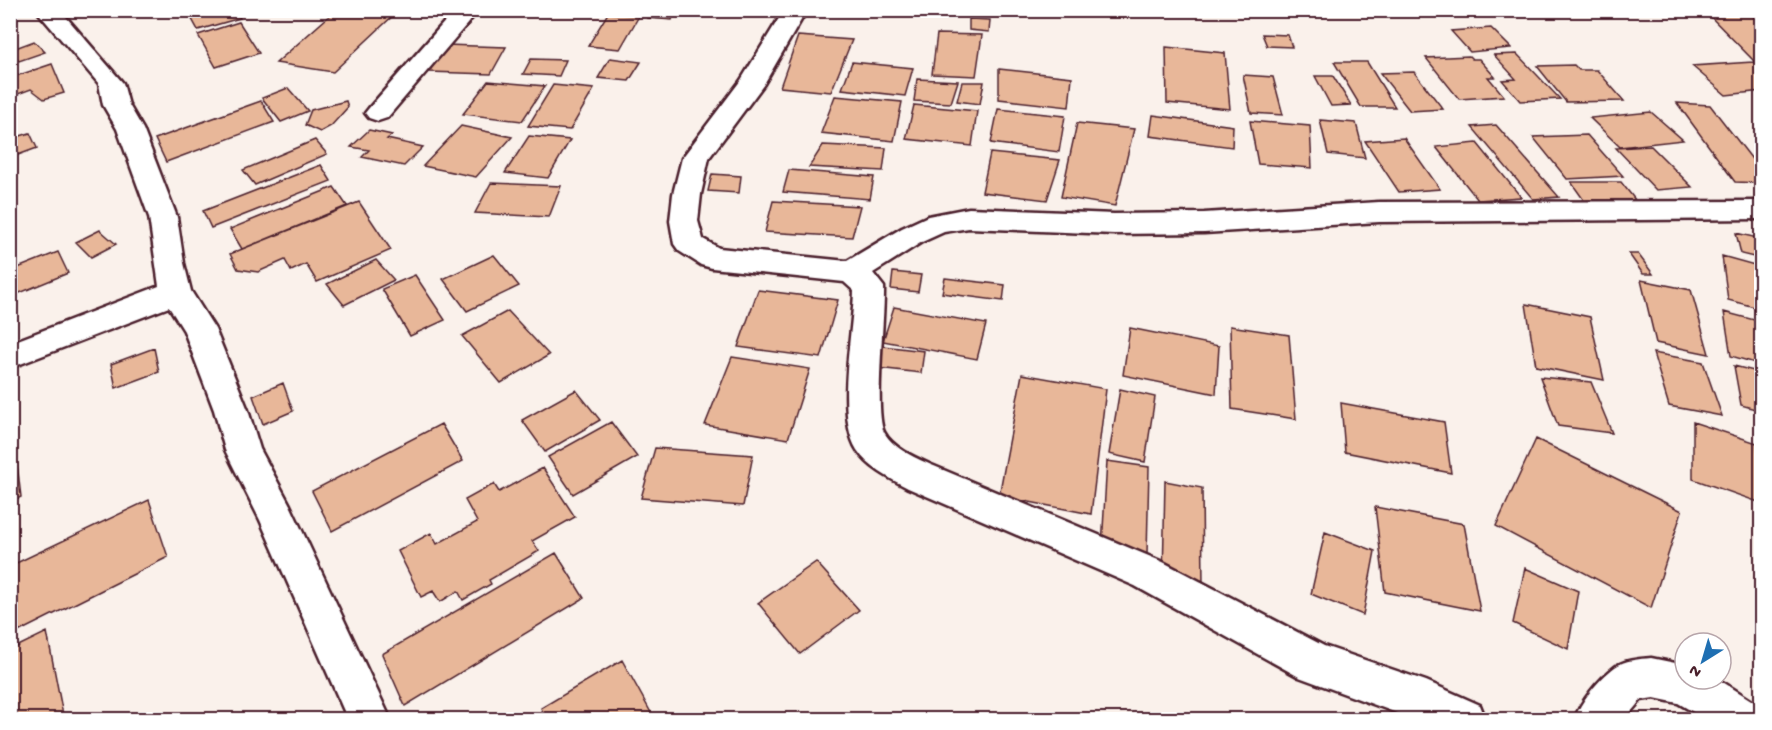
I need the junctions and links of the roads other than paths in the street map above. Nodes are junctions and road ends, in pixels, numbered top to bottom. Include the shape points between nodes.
1 (47, 10) edge
2 (468, 10) edge
3 (796, 10) edge
4 (378, 113) dead end
5 (1761, 210) edge
6 (852, 272) junction
7 (176, 292) junction
8 (10, 356) edge
9 (370, 720) edge
10 (1465, 720) edge
11 (1595, 720) edge
12 (1744, 720) edge

1 - 7 street via 111,83 116,105 130,129 163,218
2 - 4 street
3 - 6 street via 751,84 696,158 687,194 686,232 689,244 712,258
5 - 6 street via 1379,212 1159,224 969,218 938,223
6 - 10 street via 869,287 863,418 868,437 886,460 1149,574 1314,663 1426,702
7 - 8 street
7 - 9 street via 199,329 243,450
11 - 12 street via 1630,681 1654,678 1686,687

